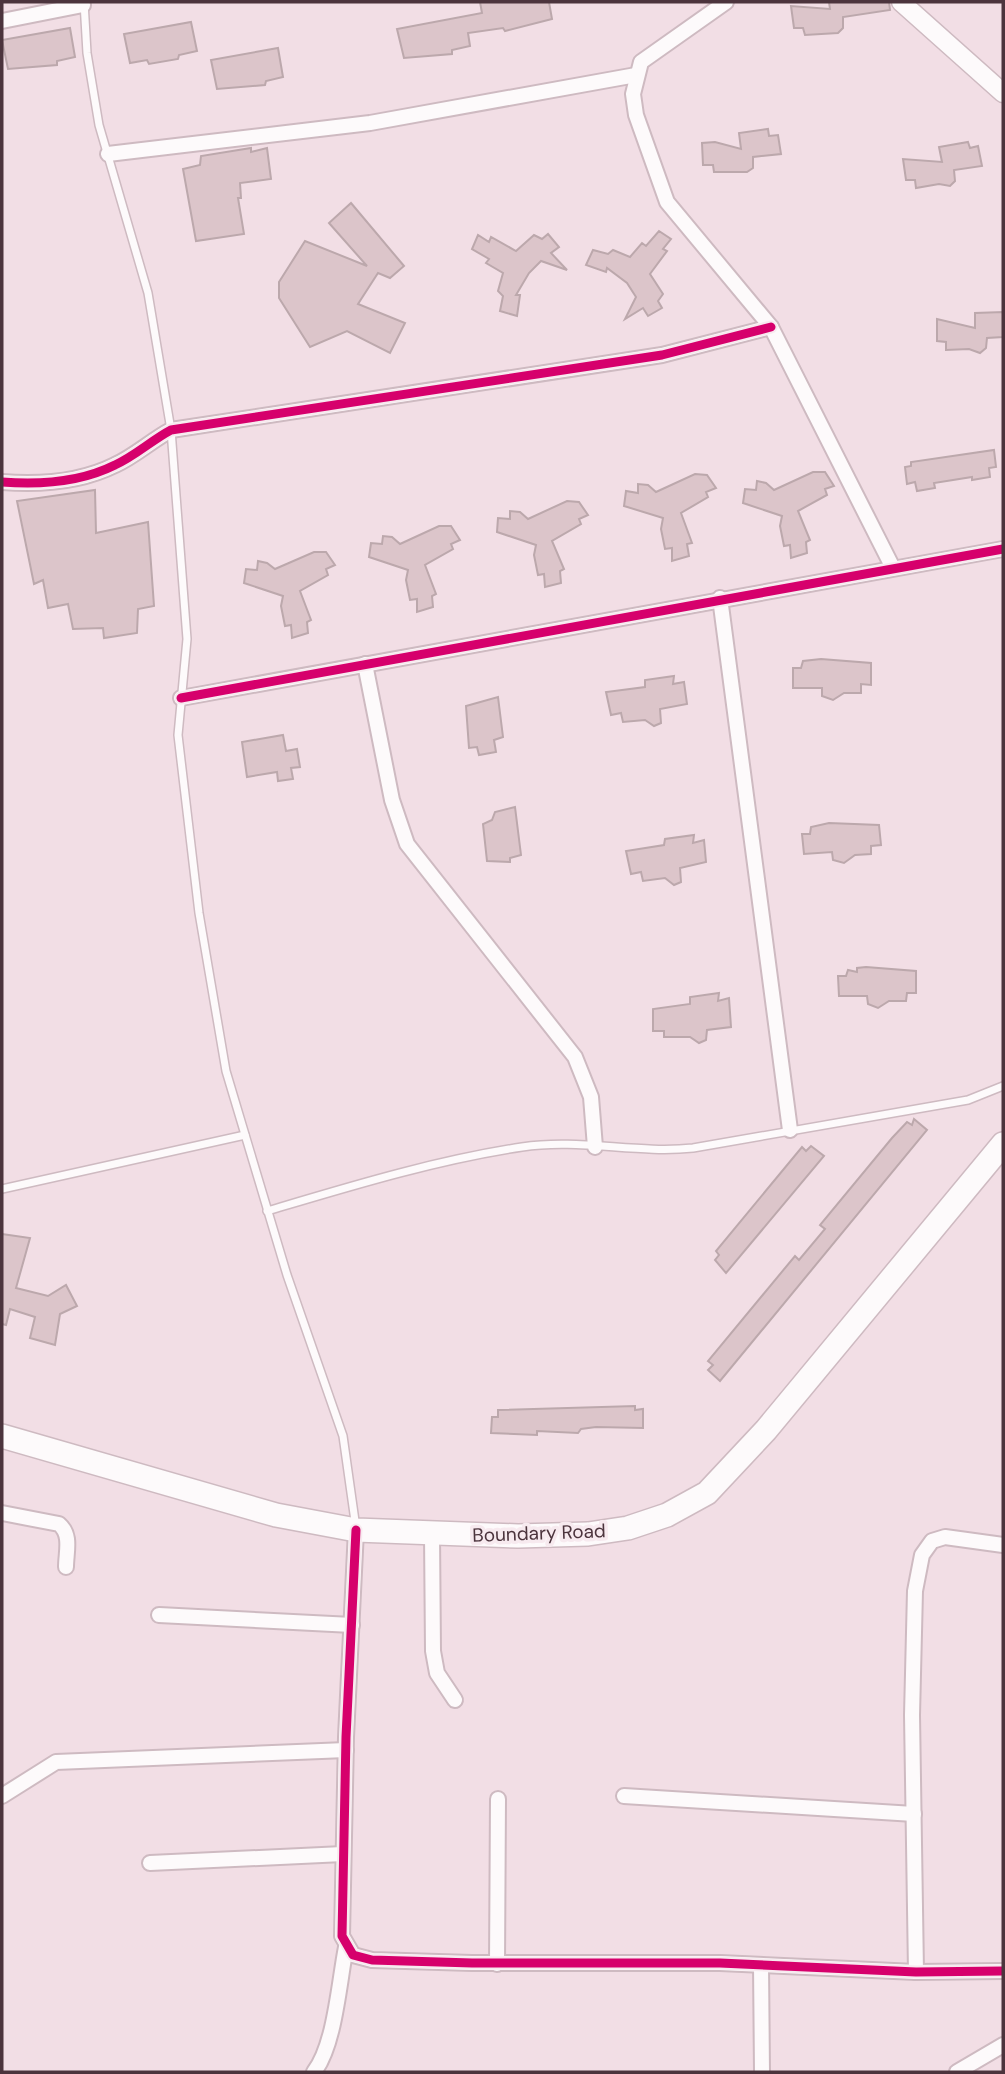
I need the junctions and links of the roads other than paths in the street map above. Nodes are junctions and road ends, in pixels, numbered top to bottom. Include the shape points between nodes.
1 (726, 2) edge
2 (901, 2) edge
3 (84, 4) edge
4 (2, 21) edge
5 (636, 75) junction
6 (1003, 93) edge
7 (108, 154) junction
8 (771, 327) junction
9 (171, 429) junction
10 (2, 482) edge
11 (1003, 549) edge
12 (893, 568) junction
13 (720, 598) junction
14 (365, 664) junction
15 (181, 698) junction
16 (1003, 1086) edge
17 (790, 1130) junction
18 (245, 1135) junction
19 (1003, 1144) edge
20 (595, 1147) junction
21 (2, 1189) edge
22 (267, 1210) junction
23 (2, 1436) edge
24 (2, 1513) edge
25 (356, 1530) junction
26 (432, 1535) junction
27 (1003, 1545) edge
28 (66, 1567) dead end
29 (159, 1615) dead end
30 (352, 1625) junction
31 (455, 1700) dead end
32 (346, 1750) junction
33 (2, 1796) edge
34 (624, 1796) dead end
35 (498, 1799) dead end
36 (914, 1814) junction
37 (343, 1854) junction
38 (150, 1863) dead end
39 (346, 1947) junction
40 (497, 1964) junction
41 (761, 1965) junction
42 (1003, 1971) edge
43 (916, 1972) junction
44 (1003, 2045) edge
45 (314, 2072) edge
46 (762, 2072) edge
47 (957, 2072) edge

1 - 5 street via 652,52
2 - 6 street
3 - 4 street
3 - 7 lane via 99,125
5 - 7 street via 370,123
5 - 8 street via 636,115 667,202
7 - 9 lane via 148,293
8 - 9 street via 662,355
8 - 12 street
9 - 10 street via 118,464 89,476
9 - 15 lane via 187,639
11 - 12 street
12 - 13 street
13 - 14 street
13 - 17 street
14 - 15 street
14 - 20 street via 391,800 407,844 575,1057 591,1097
15 - 18 lane via 178,735 199,913 226,1071
16 - 17 lane via 968,1100
17 - 20 lane via 661,1152
18 - 21 lane
18 - 22 lane
19 - 26 main road, Boundary Road via 766,1430 707,1493 667,1515 628,1528 588,1534
20 - 22 lane via 523,1147
22 - 25 lane via 343,1436
23 - 25 main road, Boundary Road via 276,1515
24 - 28 street via 59,1524 67,1534
25 - 26 main road, Boundary Road
25 - 30 street
26 - 31 street via 433,1651 437,1673
27 - 36 street via 946,1537 932,1541 922,1555 915,1591
29 - 30 street
30 - 32 street
32 - 33 street via 56,1762
32 - 37 street
34 - 36 street
35 - 40 street
36 - 43 street
37 - 38 street
37 - 39 street via 342,1936
39 - 40 street via 353,1955 372,1960
39 - 45 street via 328,2039
40 - 41 street
41 - 43 street
41 - 46 street
42 - 43 street
44 - 47 street

